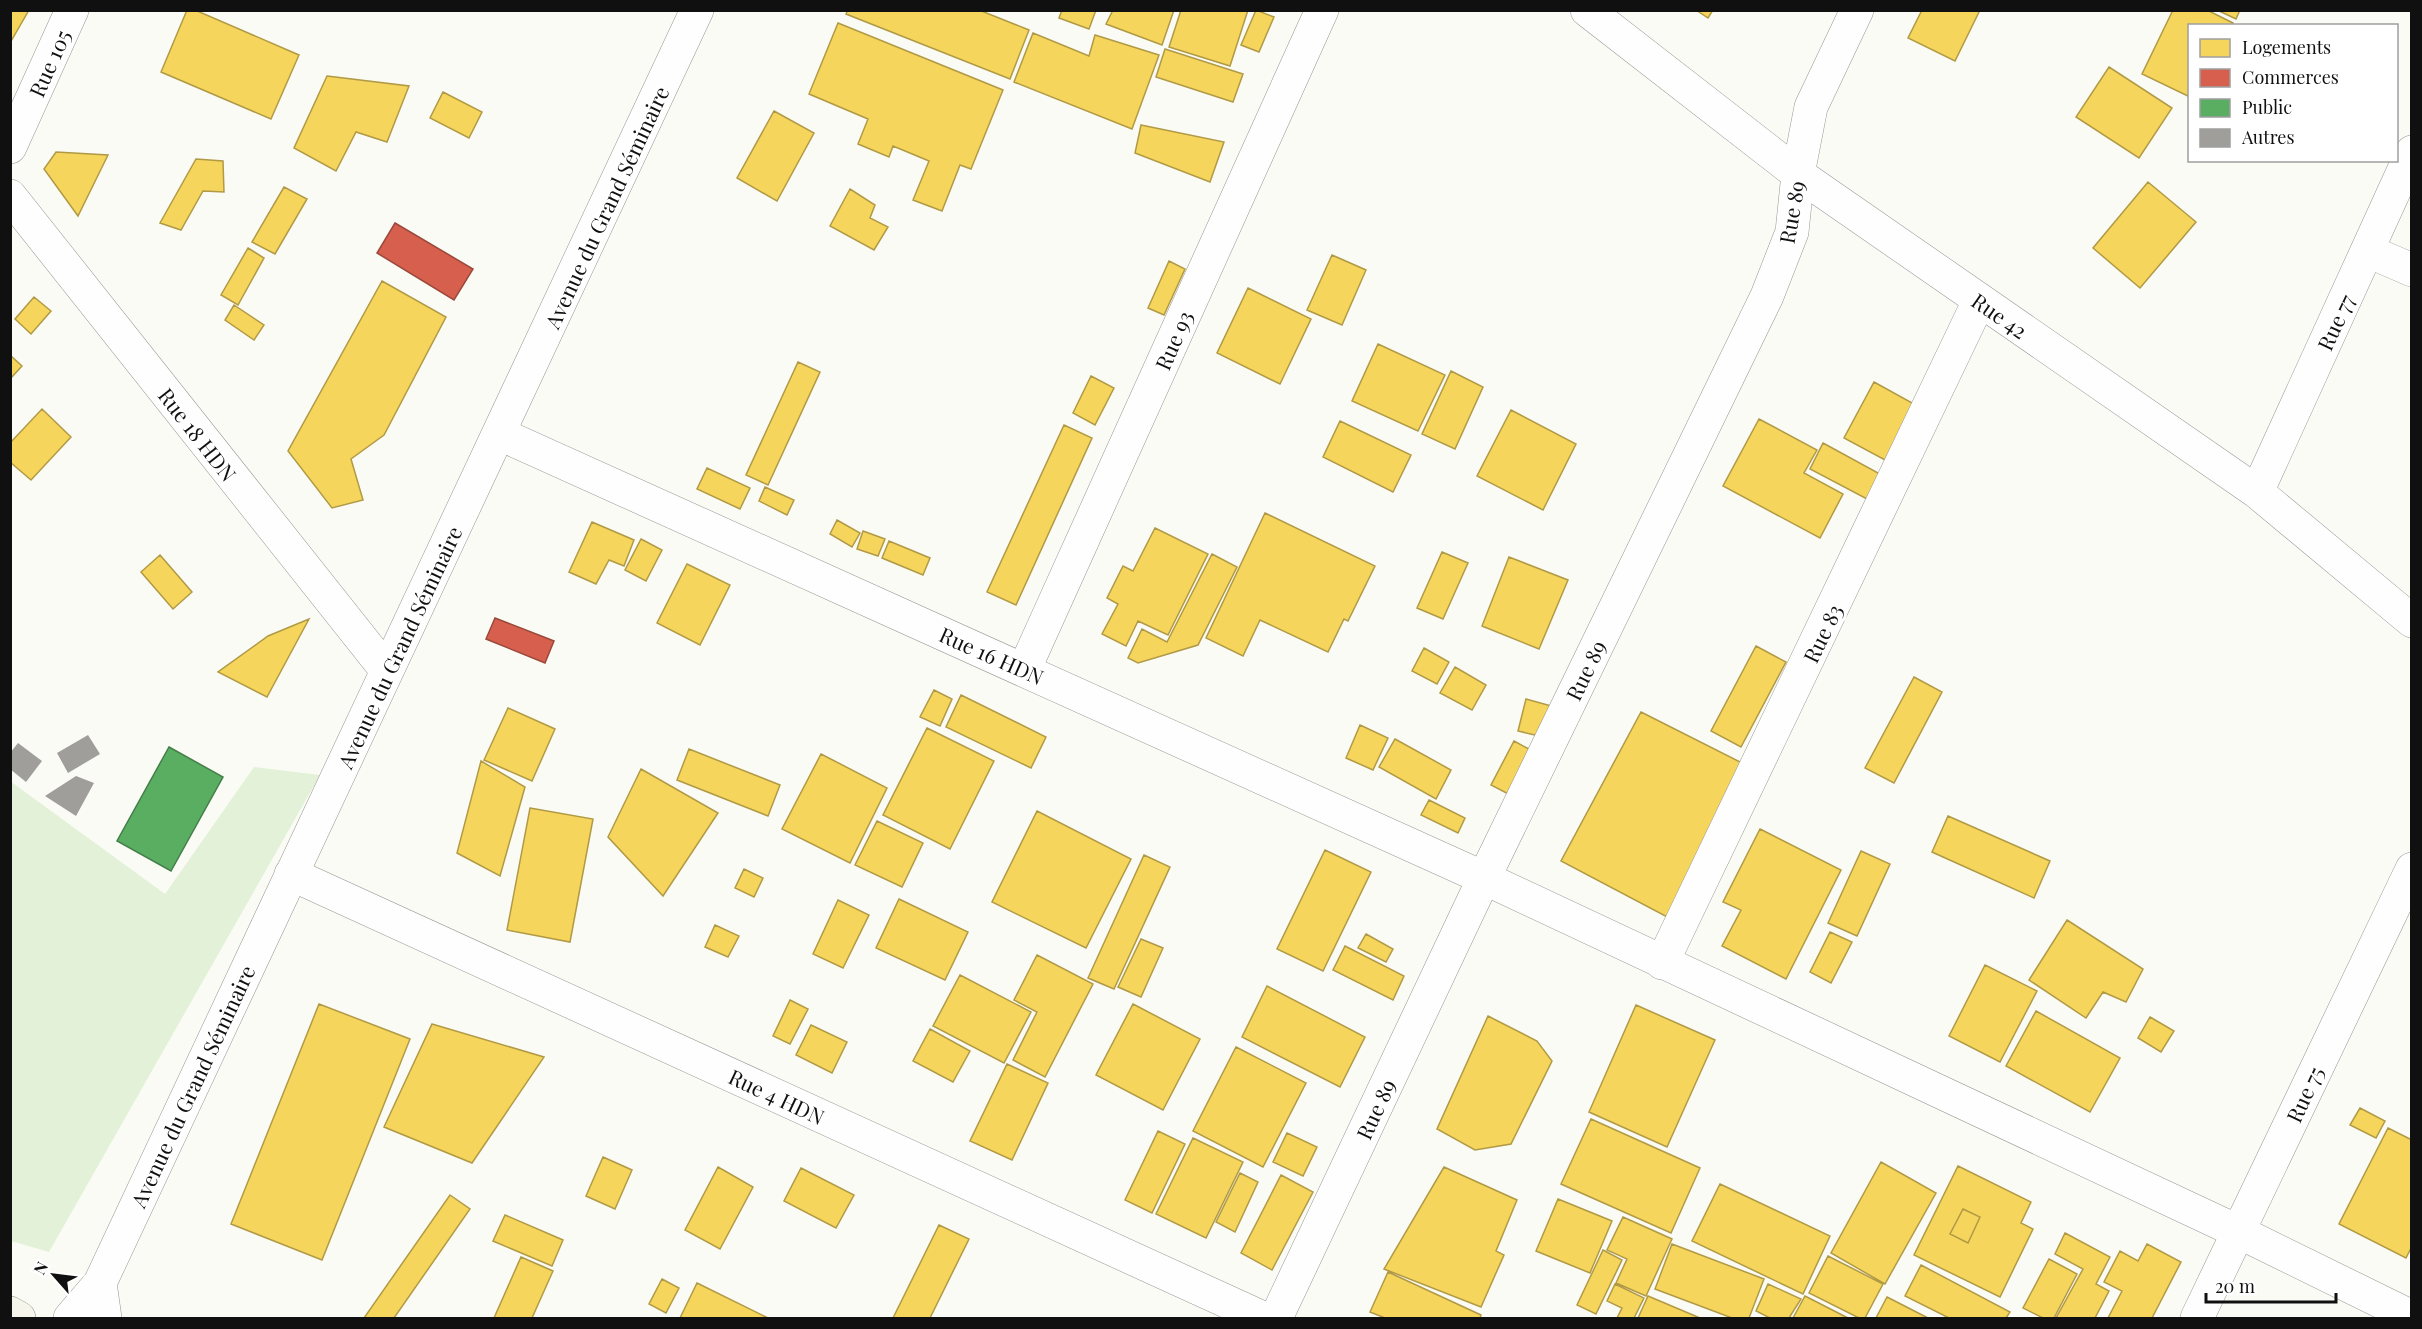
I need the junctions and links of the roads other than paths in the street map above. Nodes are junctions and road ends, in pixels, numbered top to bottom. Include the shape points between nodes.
1 (72, 10) edge
2 (697, 10) edge
3 (1322, 10) edge
4 (1587, 10) edge
5 (1857, 10) edge
6 (10, 147) edge
7 (2412, 152) edge
8 (1798, 174) junction
9 (10, 196) edge
10 (2368, 251) junction
11 (2412, 270) edge
12 (1979, 301) junction
13 (500, 434) junction
14 (2257, 492) junction
15 (2412, 621) edge
16 (1024, 670) junction
17 (387, 671) junction
18 (2412, 869) edge
19 (291, 874) junction
20 (1484, 878) junction
21 (1662, 963) junction
22 (2238, 1232) junction
23 (100, 1283) junction
24 (10, 1313) edge
25 (2412, 1317) edge
26 (20, 1318) edge
27 (70, 1318) edge
28 (105, 1318) edge
29 (1263, 1318) edge
30 (1276, 1318) edge
31 (2197, 1318) edge

1 - 6 street, Rue 105
2 - 13 street, Avenue du Grand Séminaire
3 - 16 street, Rue 93
4 - 8 street, Rue 42
5 - 8 street, Rue 89 via 1811,107
7 - 10 street, Rue 77
8 - 12 street, Rue 42
8 - 20 street, Rue 89 via 1792,232 1767,296
9 - 17 street, Rue 18 HDN
10 - 11 street
10 - 14 street, Rue 77
12 - 14 street, Rue 42
12 - 21 street, Rue 83
13 - 16 street, Rue 16 HDN
13 - 17 street, Avenue du Grand Séminaire
14 - 15 street, Rue 42
16 - 20 street, Rue 16 HDN
17 - 19 street, Avenue du Grand Séminaire
18 - 22 street, Rue 75
19 - 23 street, Avenue du Grand Séminaire
19 - 29 street, Rue 4 HDN
20 - 21 street, Rue 16 HDN
20 - 30 street, Rue 89
21 - 22 street, Rue 16 HDN
22 - 25 street, Rue 16 HDN
22 - 31 street, Rue 75
23 - 27 street, Avenue du Grand Séminaire
23 - 28 street
24 - 26 main road

